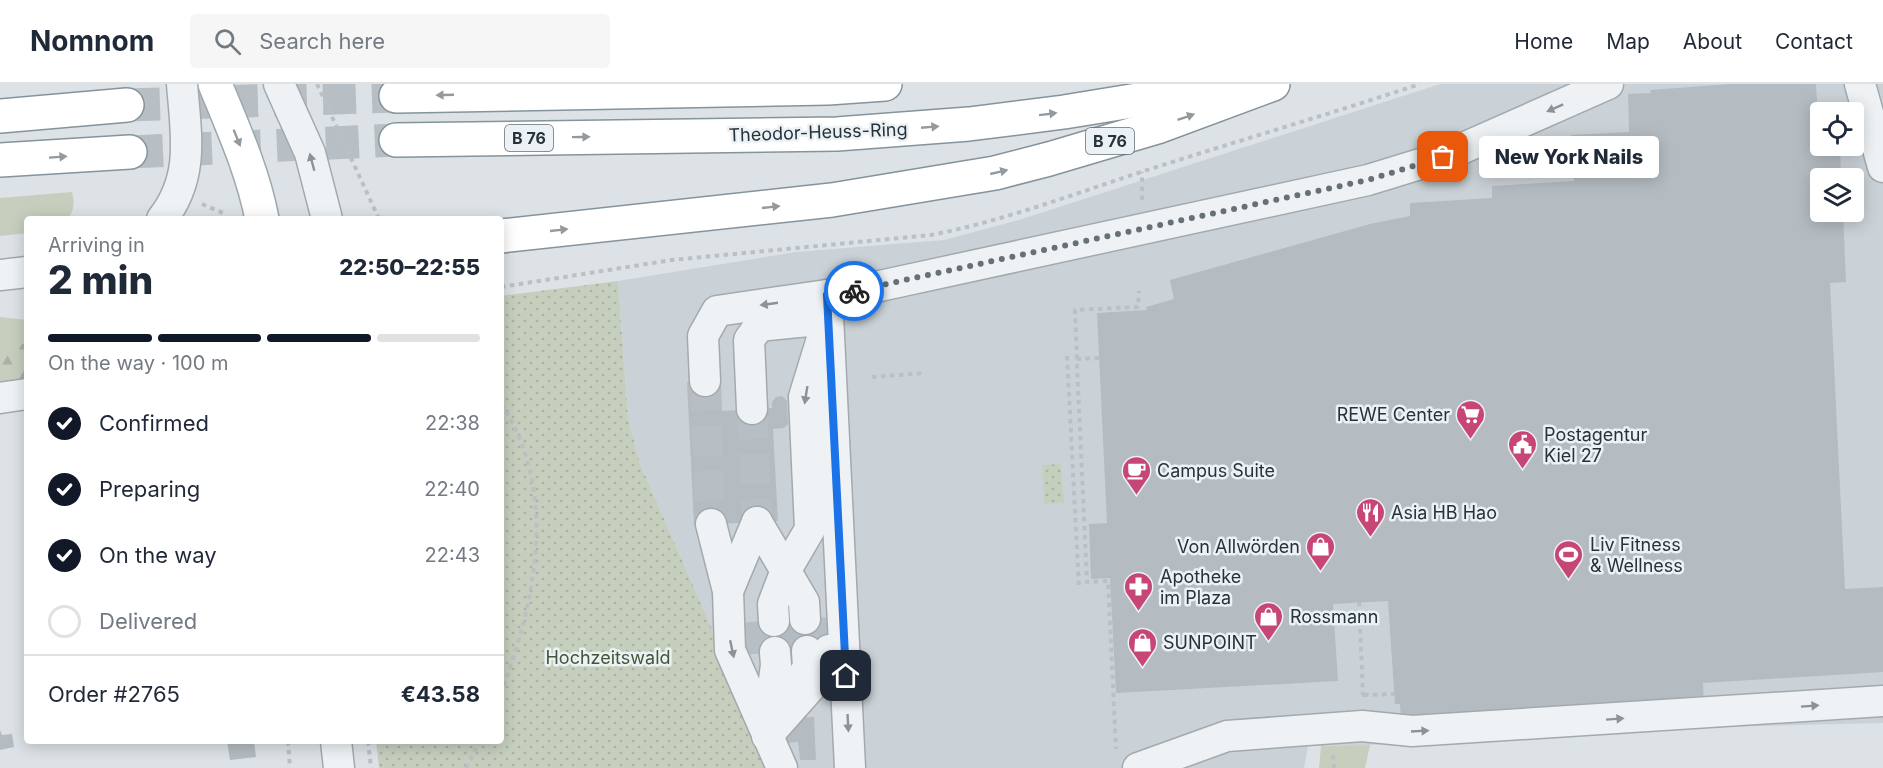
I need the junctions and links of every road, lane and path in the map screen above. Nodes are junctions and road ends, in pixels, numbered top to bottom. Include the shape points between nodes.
1 (182, 84) edge
2 (215, 84) edge
3 (279, 84) edge
4 (317, 84) edge
5 (885, 84) edge
6 (1236, 84) edge
7 (1273, 84) edge
8 (1608, 84) edge
9 (1860, 84) edge
10 (396, 96) tunnel mouth
11 (127, 105) tunnel mouth
12 (0, 116) edge
13 (396, 140) tunnel mouth
14 (130, 152) tunnel mouth
15 (0, 160) edge
16 (1883, 167) edge
17 (1142, 172) dead end
18 (1142, 205) dead end
19 (164, 216) edge
20 (261, 216) edge
21 (326, 216) edge
22 (378, 216) edge
23 (504, 236) edge
24 (24, 272) edge
25 (0, 274) edge
26 (1139, 291) dead end
27 (828, 307) junction
28 (1067, 356) dead end
29 (1099, 358) dead end
30 (1077, 359) junction
31 (926, 373) dead end
32 (872, 376) dead end
33 (705, 381) tunnel mouth
34 (24, 394) edge
35 (0, 398) edge
36 (504, 409) edge
37 (752, 409) tunnel mouth
38 (711, 524) tunnel mouth
39 (786, 570) junction
40 (1079, 587) dead end
41 (728, 591) junction
42 (1359, 602) dead end
43 (816, 618) tunnel mouth
44 (764, 621) tunnel mouth
45 (818, 650) tunnel mouth
46 (766, 653) tunnel mouth
47 (504, 683) edge
48 (1394, 694) dead end
49 (1363, 695) junction
50 (1352, 696) dead end
51 (1883, 701) edge
52 (767, 736) junction
53 (288, 744) edge
54 (336, 744) edge
55 (368, 744) edge
56 (478, 744) edge
57 (1116, 747) dead end
58 (290, 768) edge
59 (339, 768) edge
60 (371, 768) edge
61 (466, 768) edge
62 (782, 768) edge
63 (850, 768) edge
64 (1138, 768) edge

1 - 19 street via 186,168 177,195
2 -> 20 main road via 246,160
21 -> 3 street via 310,153
4 - 22 path
5 -> 10 main road
13 -> 6 main road, Theodor-Heuss-Ring / B 76 via 837,134 969,124
23 -> 7 main road, B 76 via 832,200 995,173 1156,127
8 -> 27 street via 1443,157 1368,180 866,290
9 - 16 street
11 - 12 main road
15 -> 14 main road
17 - 18 path
24 - 25 street
26 - 30 path via 1138,307 1075,310
27 -> 33 street via 717,311 703,336
27 - 37 street via 759,326 749,340
27 -> 39 street via 804,397 810,529
27 -> 63 street
28 - 40 path
29 - 30 path
30 - 57 path via 1087,582 1108,581
31 - 32 path
34 - 35 street
36 - 47 path via 524,448 537,518 531,594
38 - 41 street
39 - 41 street via 757,522
39 - 43 street
39 - 44 street
41 -> 52 street via 730,650
42 - 49 path
45 - 52 street via 830,665
46 - 52 street
48 - 49 path
49 - 50 path
64 -> 51 street via 1227,736 1362,726 1412,731
52 - 62 street
53 - 58 path
54 - 59 street
55 - 60 path
56 - 61 path

